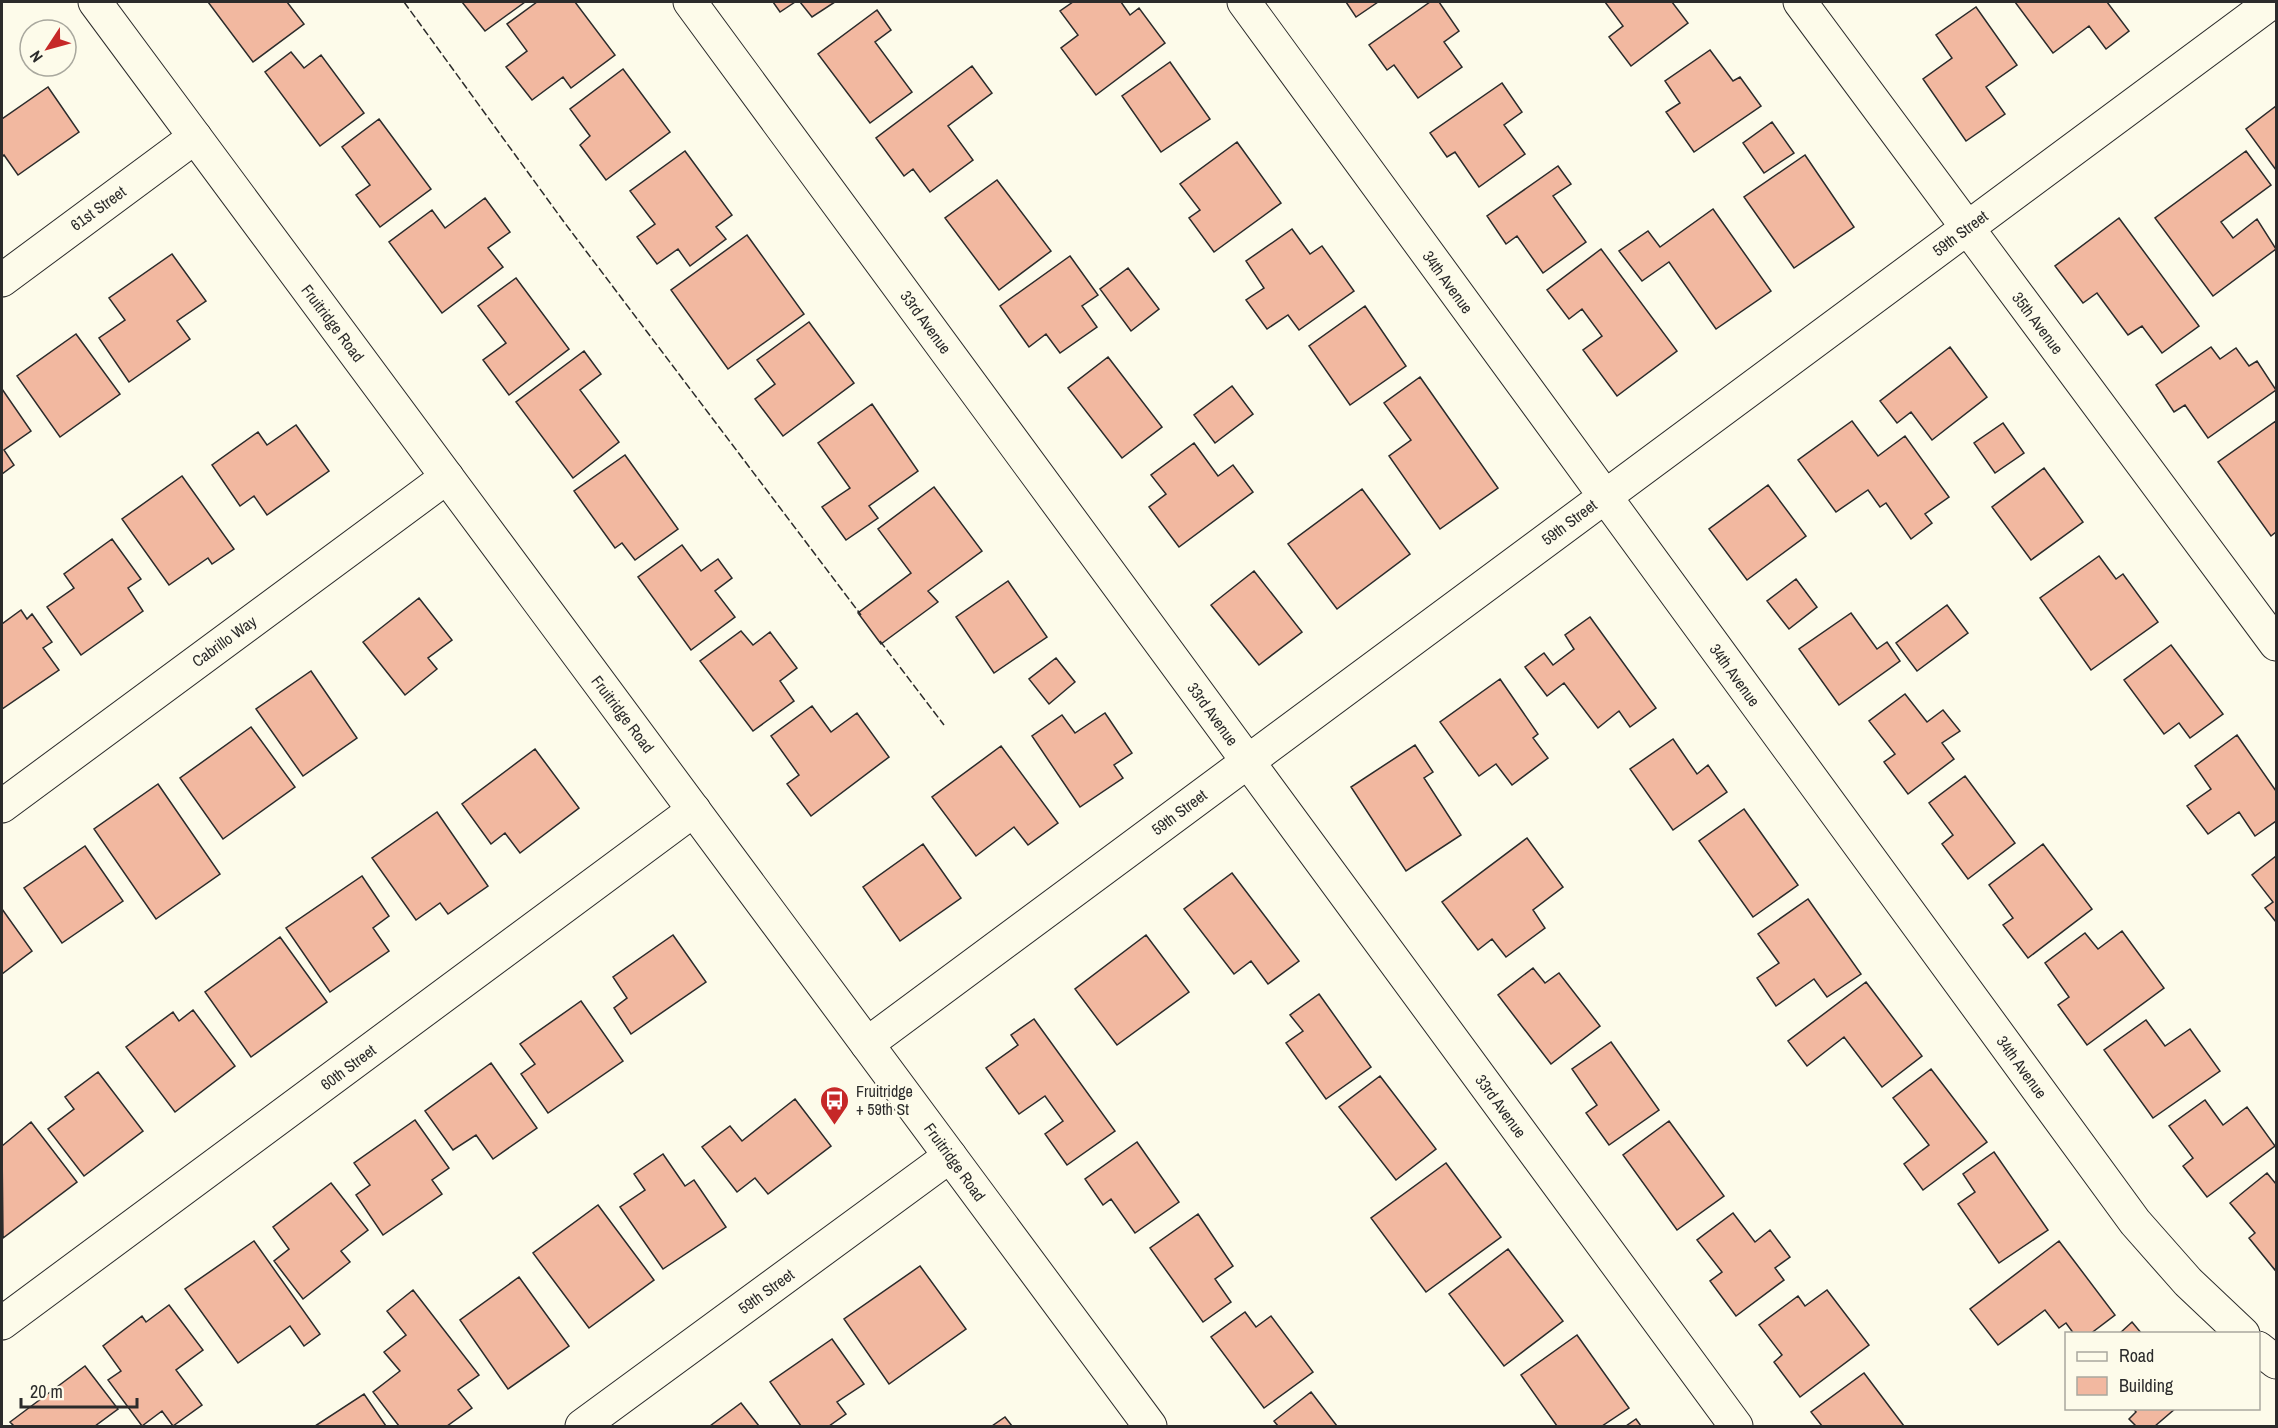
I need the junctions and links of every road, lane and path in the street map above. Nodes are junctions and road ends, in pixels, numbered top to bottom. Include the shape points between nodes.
1 (95, 2) edge
2 (690, 2) edge
3 (1244, 2) edge
4 (1800, 2) edge
5 (2272, 2) edge
6 (195, 137) junction
7 (1967, 228) junction
8 (2, 280) edge
9 (447, 477) junction
10 (1604, 496) junction
11 (2277, 644) edge
12 (1248, 761) junction
13 (2, 806) edge
14 (694, 810) junction
15 (867, 1044) junction
16 (950, 1156) junction
17 (2, 1323) edge
18 (2241, 1332) edge
19 (2260, 1349) edge
20 (2277, 1362) edge
21 (582, 1426) edge
22 (1150, 1426) edge
23 (1736, 1426) edge

1 - 6 street, Fruitridge Road
2 - 12 street, 33rd Avenue
3 - 10 street, 34th Avenue
4 - 7 street, 35th Avenue
5 - 7 street, 59th Street
6 - 8 street, 61st Street
6 - 9 street, Fruitridge Road
7 - 10 street, 59th Street
7 - 11 street, 35th Avenue
9 - 13 street, Cabrillo Way
9 - 14 street, Fruitridge Road
10 - 12 street, 59th Street
10 - 18 street, 34th Avenue via 2135,1222 2188,1282
12 - 15 street, 59th Street
12 - 23 street, 33rd Avenue
14 - 15 street, Fruitridge Road
14 - 17 street, 60th Street
15 - 16 street, Fruitridge Road
16 - 21 street, 59th Street
16 - 22 street, Fruitridge Road
19 - 20 street

